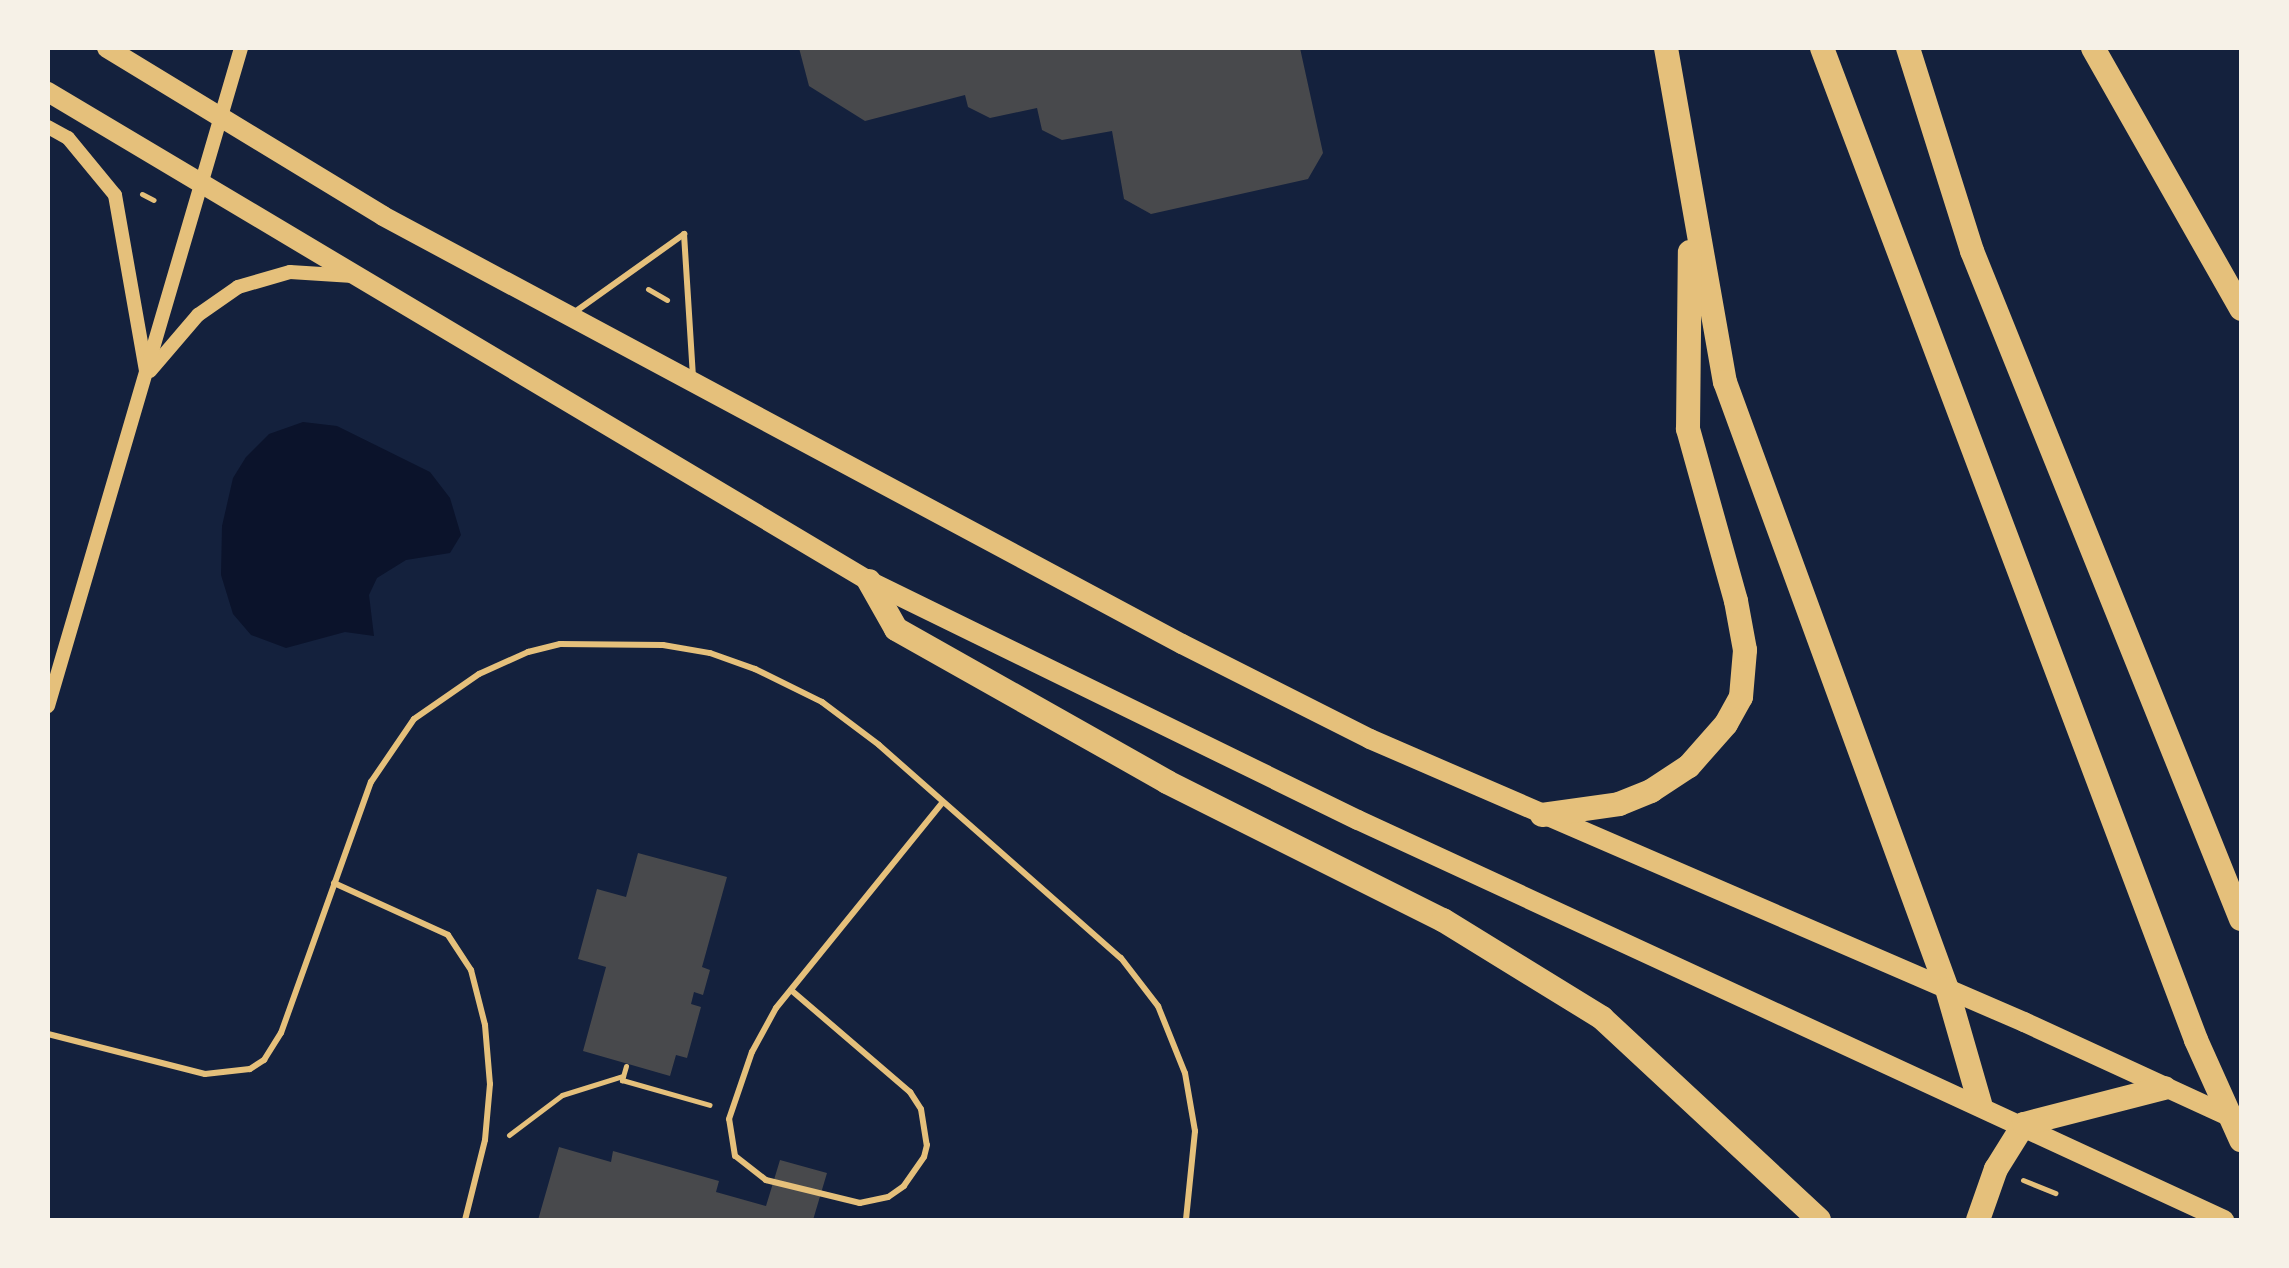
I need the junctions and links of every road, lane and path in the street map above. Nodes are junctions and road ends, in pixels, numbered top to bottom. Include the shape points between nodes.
1 (107, 48) edge
2 (241, 48) edge
3 (1666, 48) edge
4 (1822, 48) edge
5 (1908, 48) edge
6 (2093, 48) edge
7 (48, 92) edge
8 (223, 117) junction
9 (48, 127) edge
10 (204, 182) junction
11 (1691, 194) junction
12 (357, 276) junction
13 (640, 284) dead end
14 (678, 306) dead end
15 (2241, 309) edge
16 (572, 314) junction
17 (147, 374) junction
18 (693, 380) junction
19 (869, 581) junction
20 (48, 706) edge
21 (943, 802) junction
22 (1542, 815) junction
23 (334, 883) junction
24 (2241, 919) edge
25 (1947, 989) junction
26 (791, 990) junction
27 (48, 1034) edge
28 (626, 1066) dead end
29 (623, 1076) junction
30 (2164, 1088) junction
31 (1980, 1103) junction
32 (731, 1111) junction
33 (2241, 1121) edge
34 (2024, 1124) junction
35 (2241, 1140) edge
36 (481, 1163) junction
37 (465, 1220) edge
38 (1186, 1220) edge
39 (1819, 1220) edge
40 (1978, 1220) edge
41 (2224, 1220) edge

1 - 8 main road
2 - 8 street
3 - 11 highway
4 - 35 highway via 2196,1040
5 - 24 highway via 1972,251
6 - 15 highway
7 - 10 main road
8 - 10 street
8 - 16 main road via 383,216
9 - 17 street via 68,138 115,195
10 - 12 main road
10 - 17 street
11 - 22 highway via 1688,429 1736,601 1745,650 1741,697 1726,724 1689,766 1651,791 1619,804
11 - 25 highway via 1725,382
12 - 17 street via 290,272 238,287 198,315
12 - 19 main road
13 - 14 path
16 - 18 main road
16 - 18 lane via 684,234
17 - 20 street
18 - 22 main road via 1182,644 1370,739
19 - 31 main road via 1358,820
19 - 39 highway via 896,629 1167,782 1443,920 1602,1018
21 - 23 lane via 822,702 755,669 710,653 663,645 560,644 479,674 414,719 371,782
21 - 26 lane
21 - 38 lane via 1121,958 1158,1006 1174,1038 1194,1111
22 - 25 main road
23 - 27 lane via 281,1033 264,1060 250,1069 205,1074
23 - 36 lane via 448,935 467,961 482,1011 490,1071
25 - 30 main road
25 - 31 highway
26 - 32 lane via 763,1027
26 - 32 lane via 917,1101 927,1135 924,1157 904,1186 888,1197 840,1200 751,1172 730,1146
28 - 29 path
29 - 32 path
29 - 36 path via 548,1103
30 - 33 main road
30 - 34 highway
31 - 34 main road
34 - 40 highway via 1996,1169
34 - 41 main road
36 - 37 lane

